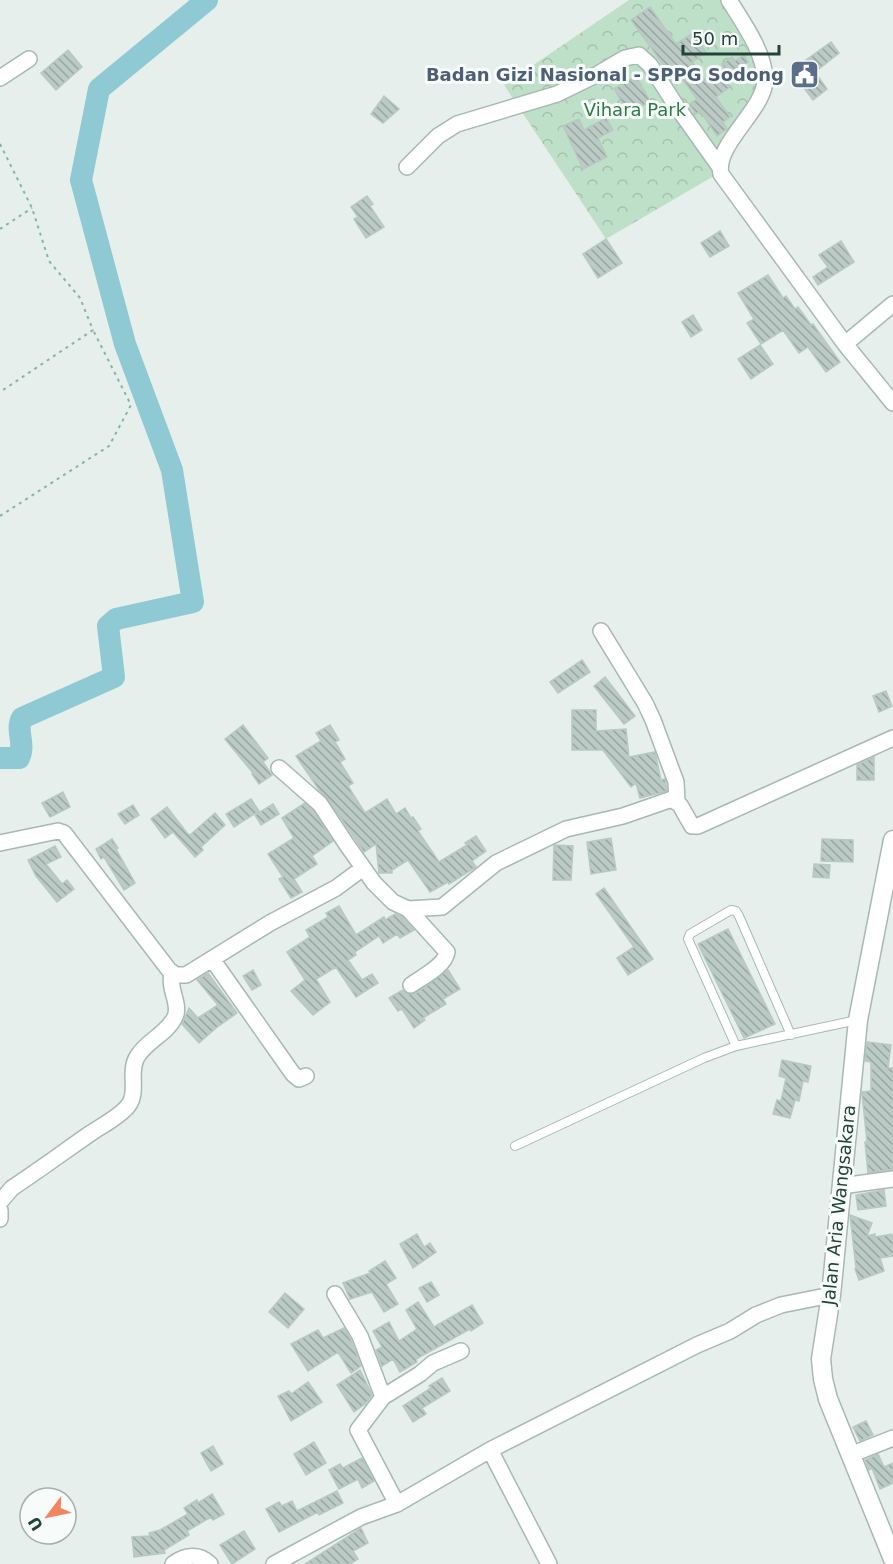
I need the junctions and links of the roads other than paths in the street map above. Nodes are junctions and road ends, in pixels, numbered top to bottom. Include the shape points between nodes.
1 (729, 0) edge
2 (29, 59) dead end
3 (0, 78) edge
4 (406, 166) dead end
5 (719, 166) junction
6 (893, 304) edge
7 (846, 344) junction
8 (892, 399) edge
9 (601, 631) dead end
10 (893, 738) edge
11 (279, 768) dead end
12 (677, 801) junction
13 (893, 840) edge
14 (0, 843) edge
15 (363, 868) junction
16 (408, 909) junction
17 (213, 959) junction
18 (172, 973) junction
19 (411, 985) dead end
20 (858, 1020) junction
21 (791, 1035) junction
22 (736, 1046) junction
23 (306, 1076) dead end
24 (515, 1146) dead end
25 (893, 1179) edge
26 (841, 1186) junction
27 (0, 1202) edge
28 (0, 1210) edge
29 (0, 1219) edge
30 (335, 1294) dead end
31 (831, 1294) junction
32 (460, 1352) dead end
33 (383, 1397) junction
34 (893, 1438) edge
35 (490, 1450) junction
36 (850, 1455) junction
37 (397, 1504) junction
38 (893, 1559) edge
39 (173, 1564) edge
40 (210, 1564) edge
41 (276, 1564) edge
42 (549, 1564) edge

1 - 5 street via 759,54 765,81 760,98
2 - 3 street
4 - 5 street via 457,124 557,94 639,55 650,65
5 - 7 street via 726,182
6 - 7 street
7 - 8 street
9 - 12 street via 653,720 676,782
10 - 12 street via 698,826 692,826
11 - 15 street via 320,804
12 - 16 street via 672,799 624,816 566,829 496,862 442,907
13 - 20 street, Jalan Aria Wangsakara
14 - 18 street via 64,833
15 - 16 street via 393,902
15 - 17 street via 336,888
16 - 19 street via 447,952 439,965
17 - 18 street via 186,975
17 - 23 street via 293,1074 299,1079
18 - 27 street via 169,983 177,1007 175,1017 138,1055 133,1065 129,1105 12,1188
20 - 21 lane
20 - 26 street, Jalan Aria Wangsakara
21 - 22 lane
21 - 22 lane via 739,916 731,910 690,934 688,939
22 - 24 lane
25 - 26 street
26 - 31 street, Jalan Aria Wangsakara
28 - 29 street
30 - 33 street via 360,1336
31 - 35 street via 756,1315
31 - 36 street, Jalan Aria Wangsakara via 823,1379
32 - 33 street via 433,1363
33 - 37 street via 358,1430
34 - 36 street
35 - 37 street
35 - 42 street
36 - 38 street, Jalan Aria Wangsakara
37 - 41 street via 362,1517
39 - 40 street via 190,1556 201,1557

